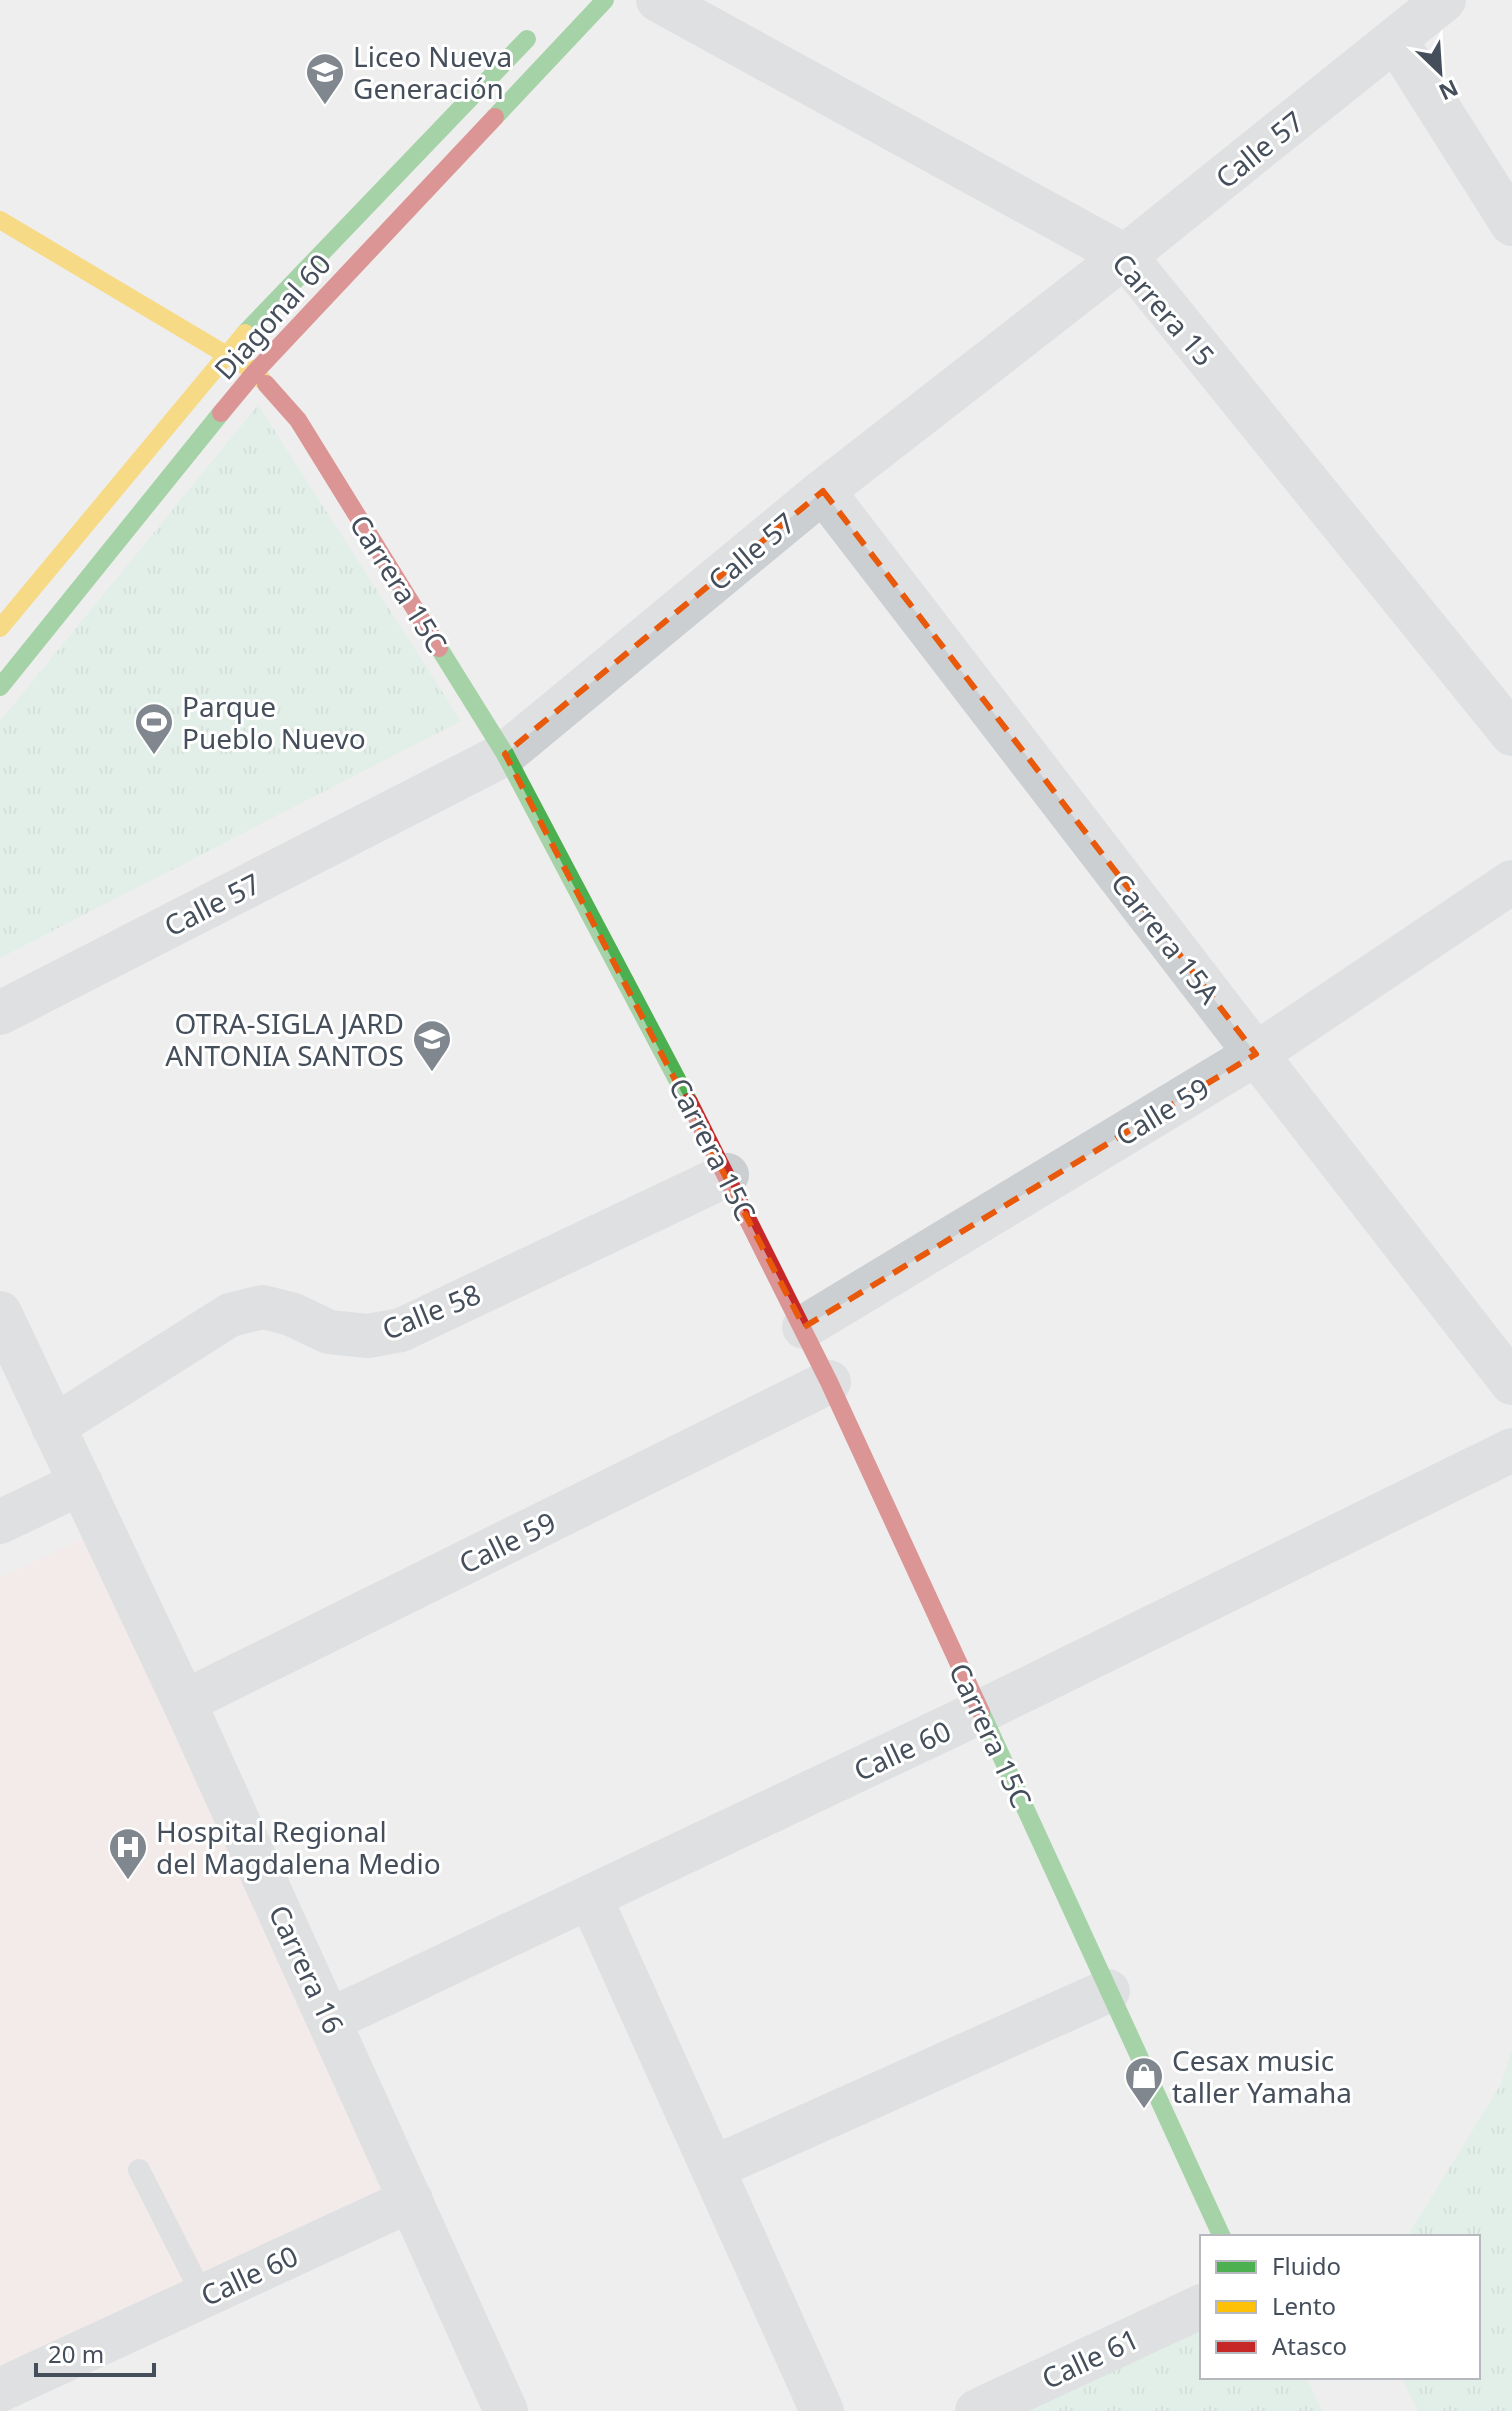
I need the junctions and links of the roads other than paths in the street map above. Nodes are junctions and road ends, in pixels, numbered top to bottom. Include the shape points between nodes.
1 (605, 0) edge
2 (658, 0) edge
3 (1444, 0) edge
4 (543, 23) dead end
5 (1395, 39) junction
6 (0, 220) edge
7 (1512, 224) edge
8 (1125, 256) junction
9 (226, 353) junction
10 (255, 372) junction
11 (823, 491) junction
12 (0, 628) edge
13 (0, 687) edge
14 (1512, 734) edge
15 (505, 754) junction
16 (1512, 882) edge
17 (0, 1013) edge
18 (1256, 1054) junction
19 (727, 1175) junction
20 (0, 1313) edge
21 (804, 1327) junction
22 (829, 1382) junction
23 (1512, 1383) edge
24 (53, 1427) junction
25 (1512, 1450) edge
26 (81, 1483) junction
27 (0, 1522) edge
28 (184, 1702) junction
29 (980, 1712) junction
30 (590, 1897) junction
31 (1108, 1991) junction
32 (330, 2020) junction
33 (713, 2168) junction
34 (139, 2170) dead end
35 (411, 2200) junction
36 (1221, 2235) edge
37 (203, 2296) junction
38 (1200, 2307) edge
39 (0, 2390) edge
40 (506, 2411) edge
41 (822, 2411) edge
42 (977, 2411) edge

1 - 10 street, Diagonal 60
2 - 8 street, Carrera 15
3 - 5 street, Calle 57
4 - 9 street, Diagonal 60
5 - 7 street
5 - 8 street, Calle 57
6 - 9 street, Carrera 15C
8 - 11 street, Calle 57
8 - 14 street, Carrera 15
9 - 10 street, Carrera 15C
9 - 12 street, Diagonal 60
10 - 13 street, Diagonal 60
10 - 15 street, Carrera 15C via 298,420
11 - 15 street, Calle 57
11 - 18 street, Carrera 15A
15 - 17 street, Calle 57
15 - 19 street, Carrera 15C
16 - 18 street, Calle 59
18 - 21 street, Calle 59
18 - 23 street, Carrera 15A
19 - 21 street, Carrera 15C
19 - 24 street, Calle 58 via 401,1330 368,1336 329,1332 263,1307 230,1315
20 - 24 street, Carrera 16
21 - 22 street, Carrera 15C
22 - 28 street, Calle 59
22 - 29 street, Carrera 15C
24 - 26 street, Carrera 16
25 - 29 street, Calle 60
26 - 27 street
26 - 28 street, Carrera 16
28 - 32 street, Carrera 16
29 - 30 street, Calle 60
29 - 31 street, Carrera 15C
30 - 32 street, Calle 60
30 - 33 street
31 - 33 street
31 - 36 street, Carrera 15C
32 - 35 street, Carrera 16
33 - 41 street
34 - 37 lane
35 - 37 street, Calle 60
35 - 40 street, Carrera 16
37 - 39 street, Calle 60
38 - 42 street, Calle 61

